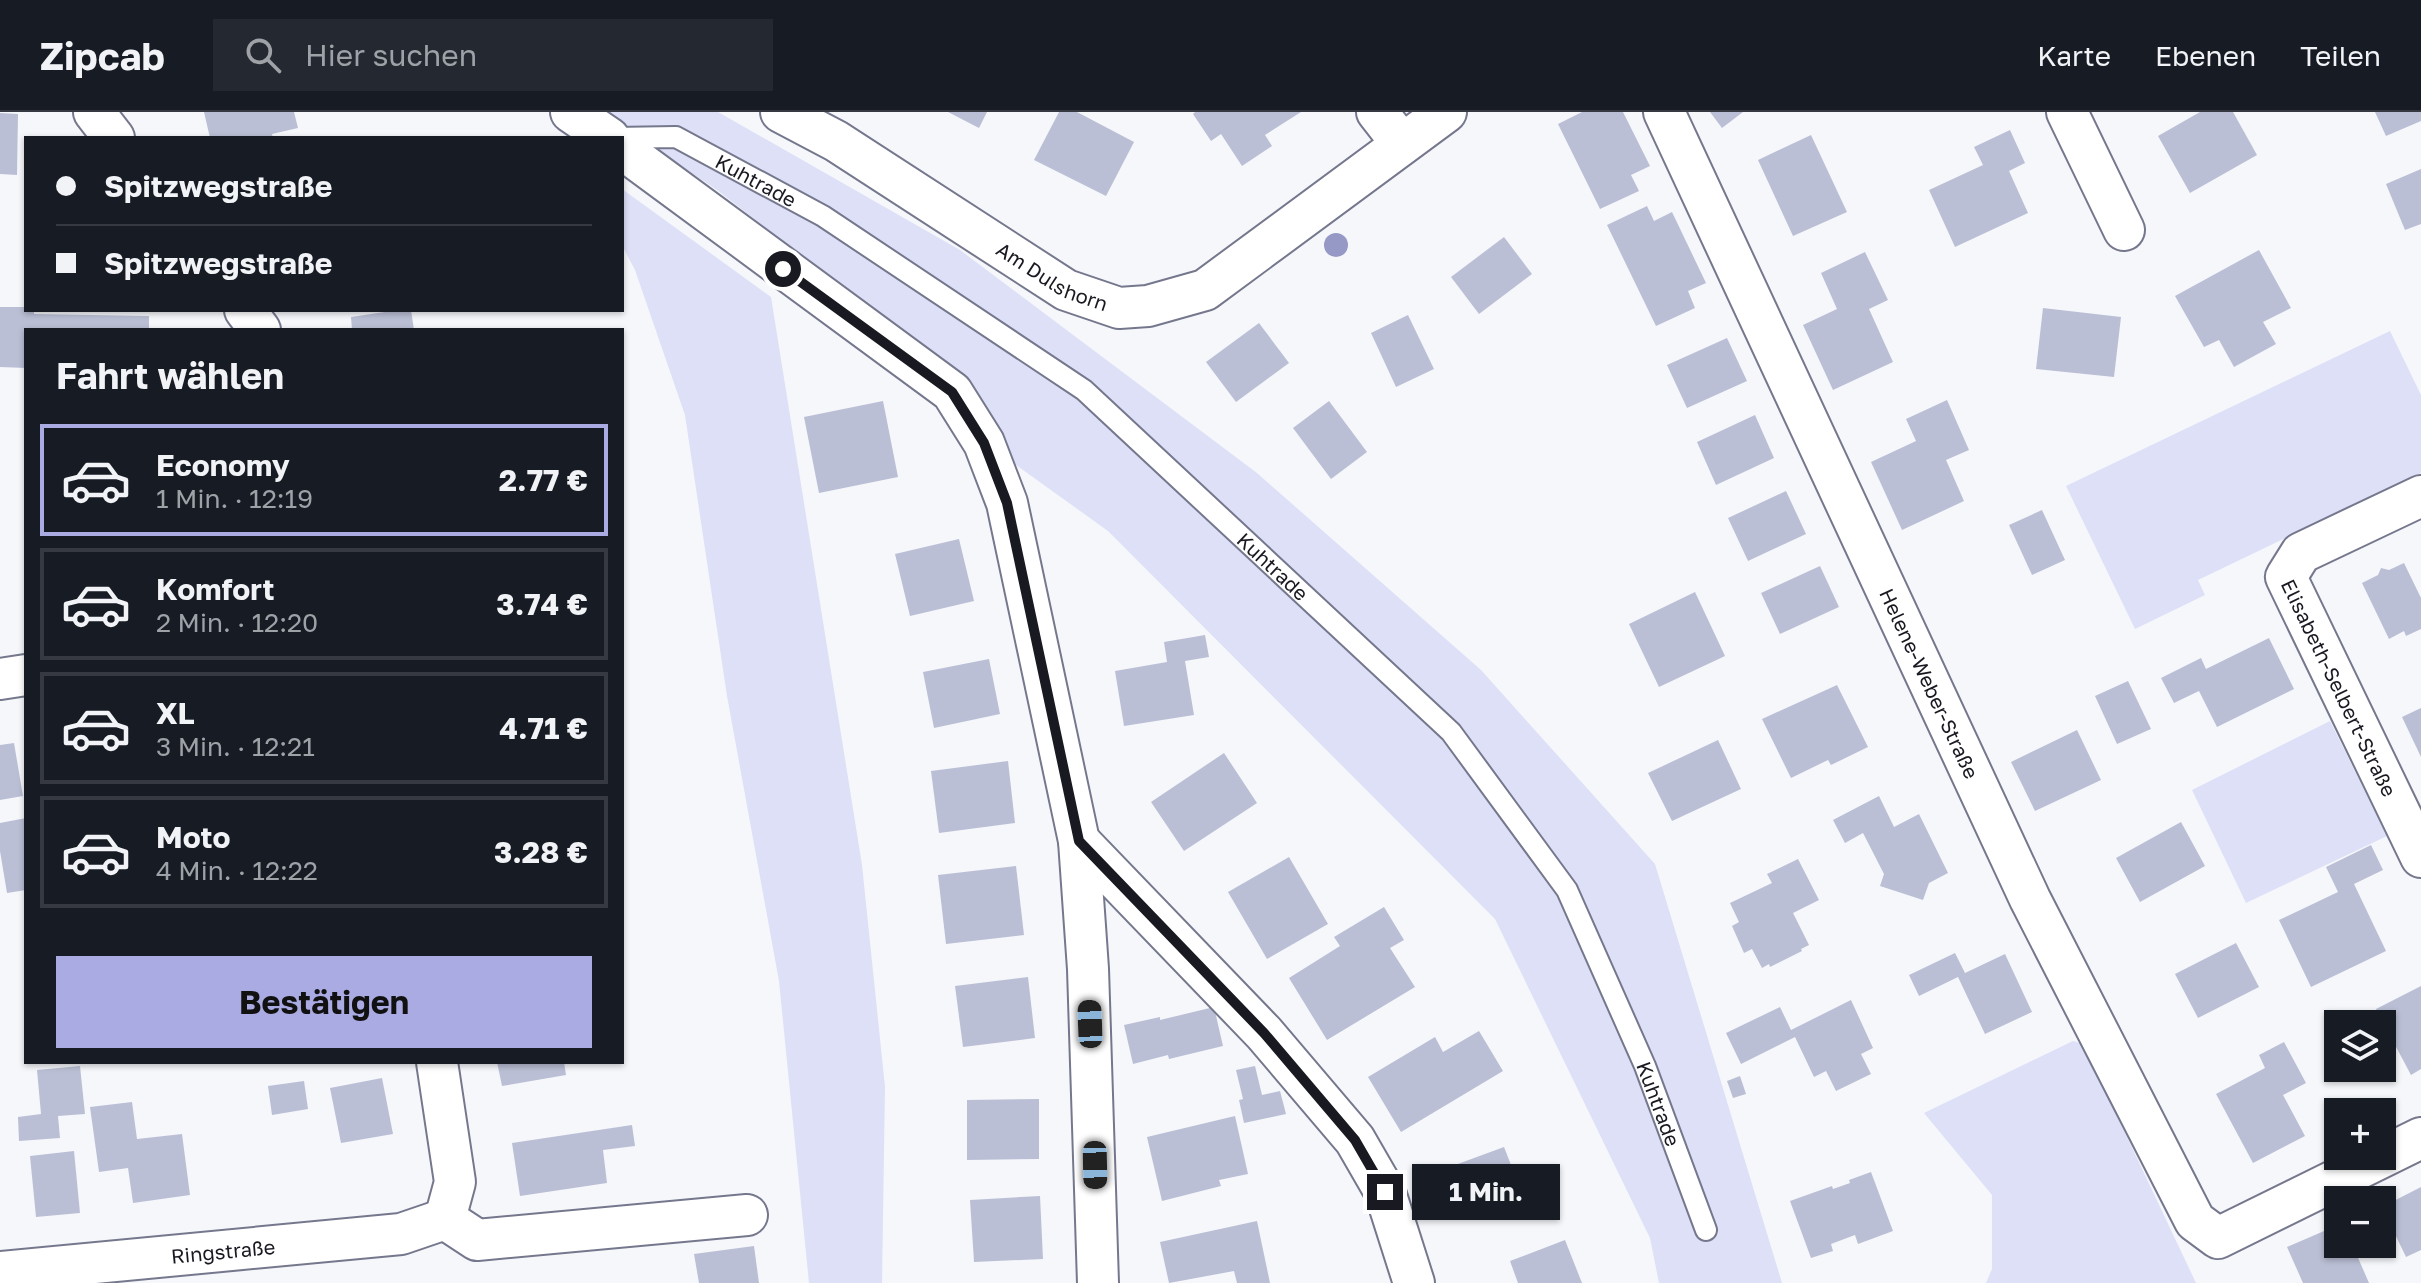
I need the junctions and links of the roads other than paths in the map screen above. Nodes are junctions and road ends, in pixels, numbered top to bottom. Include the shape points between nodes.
1 (94, 112) edge
2 (571, 112) edge
3 (781, 112) edge
4 (1377, 112) edge
5 (1446, 112) edge
6 (1664, 112) edge
7 (2067, 112) edge
8 (112, 136) edge
9 (604, 136) edge
10 (1402, 144) junction
11 (624, 150) edge
12 (624, 151) edge
13 (2124, 230) dead end
14 (2421, 496) edge
15 (24, 675) edge
16 (0, 679) edge
17 (1079, 841) junction
18 (2421, 857) edge
19 (437, 1064) edge
20 (2421, 1138) edge
21 (747, 1215) dead end
22 (445, 1219) junction
23 (1706, 1230) dead end
24 (0, 1272) edge
25 (1098, 1283) edge
26 (1414, 1283) edge

1 - 8 street
2 - 9 street
3 - 10 street, Am Dulshorn via 836,141 1066,290 1119,308 1205,290
4 - 10 street
5 - 10 street, Am Dulshorn
6 - 20 street, Helene-Weber-Straße via 2030,899 2195,1221 2218,1238
7 - 13 street
11 - 23 lane, Kuhtrade via 676,137 823,216 1084,390 1451,732 1567,890 1645,1066
12 - 17 street via 952,392 984,443 1007,503
14 - 18 street, Elisabeth-Selbert-Straße via 2301,553 2286,577
15 - 16 street
17 - 25 street
17 - 26 street via 1264,1033 1355,1140 1385,1192
19 - 22 street via 455,1182
21 - 22 street via 477,1240
22 - 24 street, Ringstraße via 401,1234

